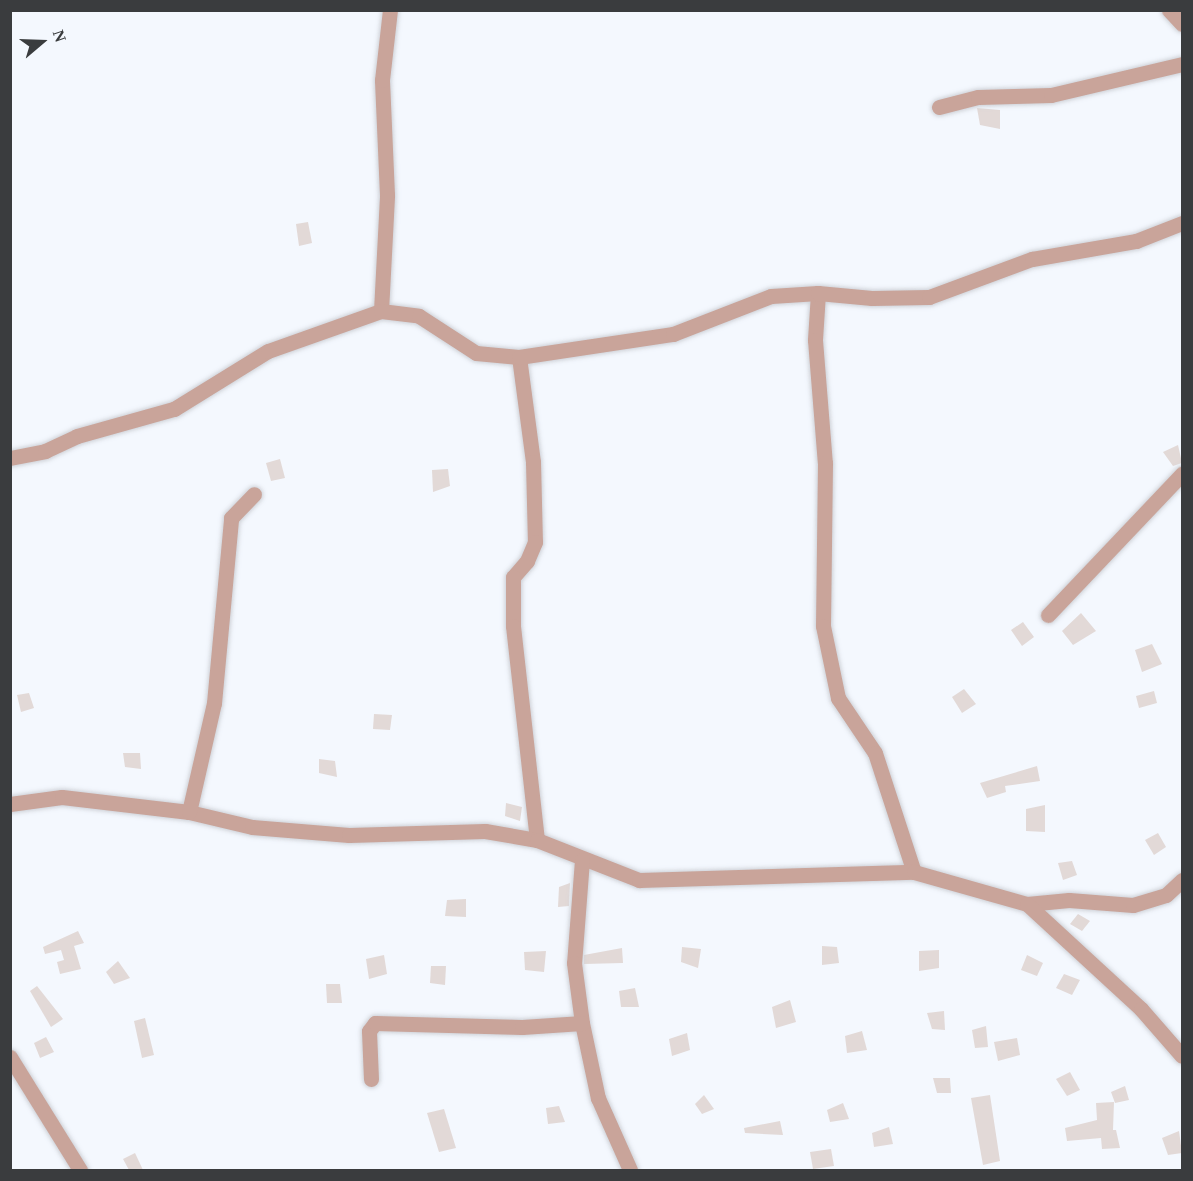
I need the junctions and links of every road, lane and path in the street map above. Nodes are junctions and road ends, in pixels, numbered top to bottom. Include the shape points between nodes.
1 (390, 10) edge
2 (1169, 10) edge
3 (1182, 24) edge
4 (1182, 64) edge
5 (939, 107) dead end
6 (1182, 223) edge
7 (818, 293) junction
8 (381, 310) junction
9 (519, 357) junction
10 (10, 458) edge
11 (1182, 474) edge
12 (254, 494) dead end
13 (1048, 615) dead end
14 (10, 804) edge
15 (189, 812) junction
16 (537, 840) junction
17 (582, 860) junction
18 (914, 872) junction
19 (1182, 880) edge
20 (1027, 904) junction
21 (582, 1023) junction
22 (1182, 1056) edge
23 (10, 1057) edge
24 (371, 1079) dead end
25 (80, 1170) edge
26 (630, 1170) edge

1 - 8 street via 382,80 387,195
2 - 3 street
4 - 5 street via 1051,95 978,97
6 - 7 street via 1136,241 1032,259 929,297 872,298
7 - 9 street via 771,296 673,334
7 - 18 street via 814,340 825,463 823,626 838,698 875,753
8 - 9 street via 419,316 476,353
8 - 10 street via 267,351 174,409 77,436 45,451
9 - 16 street via 533,462 535,542 527,561 513,577 513,626
11 - 13 street
12 - 15 street via 231,518 214,704
14 - 15 street via 62,797
15 - 16 street via 252,827 306,832 349,835 485,831
16 - 17 street
17 - 18 street via 639,880
17 - 21 street via 574,963
18 - 20 street
19 - 20 street via 1166,895 1133,905 1069,900
20 - 22 street via 1142,1009
21 - 24 street via 522,1027 375,1023 369,1031
21 - 26 street via 598,1098
23 - 25 street

